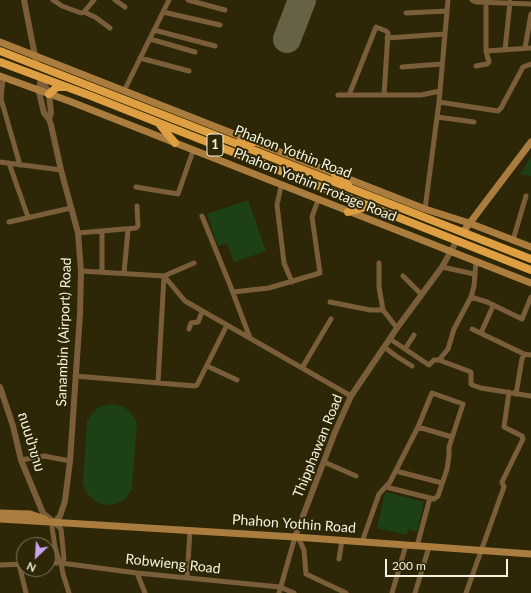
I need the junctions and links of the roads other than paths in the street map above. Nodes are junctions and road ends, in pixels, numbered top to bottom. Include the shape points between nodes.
1 (24, 0) edge
2 (53, 0) edge
3 (94, 0) edge
4 (115, 0) edge
5 (169, 0) edge
6 (188, 0) edge
7 (448, 0) edge
8 (472, 0) edge
9 (488, 1) edge
10 (510, 2) junction
11 (531, 4) edge
12 (125, 7) dead end
13 (225, 10) dead end
14 (447, 11) junction
15 (84, 12) junction
16 (163, 12) junction
17 (406, 13) dead end
18 (531, 14) edge
19 (220, 24) dead end
20 (110, 28) dead end
21 (154, 30) junction
22 (445, 34) junction
23 (387, 38) junction
24 (150, 40) junction
25 (0, 42) edge
26 (215, 46) dead end
27 (528, 48) edge
28 (505, 50) junction
29 (0, 51) edge
30 (486, 51) junction
31 (195, 52) dead end
32 (35, 56) junction
33 (140, 58) junction
34 (0, 62) edge
35 (442, 64) junction
36 (531, 64) edge
37 (37, 66) junction
38 (476, 66) dead end
39 (402, 67) dead end
40 (189, 71) dead end
41 (2, 77) edge
42 (41, 77) junction
43 (65, 87) junction
44 (124, 91) junction
45 (440, 91) junction
46 (40, 92) junction
47 (49, 94) junction
48 (349, 95) junction
49 (384, 95) junction
50 (338, 96) dead end
51 (439, 102) junction
52 (437, 117) junction
53 (49, 119) junction
54 (474, 122) dead end
55 (160, 123) junction
56 (255, 142) junction
57 (531, 142) edge
58 (175, 143) junction
59 (235, 144) junction
60 (193, 151) junction
61 (0, 162) edge
62 (9, 163) junction
63 (20, 165) junction
64 (61, 170) junction
65 (335, 174) junction
66 (280, 186) junction
67 (136, 187) dead end
68 (353, 189) junction
69 (526, 196) dead end
70 (318, 200) junction
71 (136, 206) dead end
72 (370, 206) junction
73 (71, 208) junction
74 (425, 209) junction
75 (348, 212) junction
76 (202, 216) dead end
77 (28, 217) junction
78 (9, 222) dead end
79 (469, 223) junction
80 (128, 230) junction
81 (102, 231) junction
82 (463, 232) junction
83 (78, 233) junction
84 (457, 240) junction
85 (513, 240) junction
86 (531, 247) edge
87 (450, 252) junction
88 (531, 259) edge
89 (476, 262) junction
90 (194, 263) dead end
91 (379, 263) dead end
92 (442, 267) junction
93 (531, 270) edge
94 (81, 271) junction
95 (102, 272) junction
96 (124, 273) junction
97 (474, 274) junction
98 (164, 276) junction
99 (403, 276) dead end
100 (292, 282) junction
101 (531, 283) edge
102 (233, 292) junction
103 (421, 294) junction
104 (471, 297) junction
105 (531, 297) edge
106 (330, 302) dead end
107 (494, 306) junction
108 (382, 310) junction
109 (202, 312) junction
110 (331, 319) dead end
111 (227, 325) junction
112 (397, 328) junction
113 (190, 329) dead end
114 (472, 329) dead end
115 (481, 333) junction
116 (414, 335) dead end
117 (250, 338) junction
118 (390, 339) junction
119 (384, 348) junction
120 (405, 349) junction
121 (524, 354) junction
122 (531, 355) edge
123 (439, 360) junction
124 (207, 366) junction
125 (412, 366) dead end
126 (302, 368) junction
127 (75, 376) junction
128 (237, 380) dead end
129 (158, 383) junction
130 (0, 387) edge
131 (509, 392) junction
132 (516, 394) junction
133 (351, 396) junction
134 (531, 396) edge
135 (418, 427) junction
136 (452, 436) junction
137 (21, 460) junction
138 (70, 461) junction
139 (324, 462) junction
140 (396, 471) junction
141 (356, 476) dead end
142 (442, 483) junction
143 (386, 487) junction
144 (430, 498) junction
145 (0, 513) edge
146 (0, 519) edge
147 (54, 522) junction
148 (190, 531) junction
149 (296, 537) junction
150 (342, 540) junction
151 (362, 542) junction
152 (406, 545) junction
153 (417, 546) junction
154 (429, 547) junction
155 (482, 550) junction
156 (531, 554) edge
157 (339, 559) dead end
158 (56, 563) edge
159 (61, 563) junction
160 (16, 564) edge
161 (0, 565) edge
162 (137, 573) junction
163 (23, 577) edge
164 (187, 578) junction
165 (280, 590) edge
166 (26, 593) edge
167 (68, 593) edge
168 (145, 593) edge
169 (294, 593) edge
170 (346, 593) edge
171 (392, 593) edge
172 (415, 593) edge
173 (466, 593) edge

1 - 32 street
2 - 15 street via 72,10
3 - 15 street
4 - 12 street
5 - 16 street
6 - 13 street
7 - 14 street
8 - 9 street
9 - 10 street
9 - 30 street
10 - 11 street
10 - 28 street
14 - 17 street
14 - 22 street
15 - 20 street
16 - 19 street
16 - 21 street
18 - 27 street
21 - 24 street
21 - 26 street
22 - 23 street
22 - 35 street
23 - 48 street via 387,32 375,28
23 - 49 street
24 - 31 street
24 - 33 street
25 - 32 main road, Phahon Yothin Frotage Road / 1
27 - 28 street
28 - 30 street
29 - 37 highway, Phahon Yothin Road / 1
30 - 38 street via 488,63
32 - 37 street
32 - 44 main road, Phahon Yothin Frotage Road / 1
33 - 40 street
33 - 44 street
34 - 42 highway, Phahon Yothin Road / 1
35 - 39 street
35 - 45 street
36 - 51 street via 523,67 498,111
37 - 42 highway
37 - 59 highway, Phahon Yothin Road / 1
41 - 46 main road, Phahon Yothin Frotage Road / 1
41 - 63 street via 1,99
42 - 43 highway, Phahon Yothin Road / 1
42 - 46 street, Sanambin (Airport) Road
42 - 47 street, Sanambin (Airport) Road
43 - 47 highway via 57,88
43 - 55 highway, Phahon Yothin Road / 1
44 - 56 main road, Phahon Yothin Frotage Road / 1
45 - 49 street via 421,95
45 - 51 street
46 - 47 main road, Phahon Yothin Frotage Road / 1
46 - 53 street, Sanambin (Airport) Road via 44,112
47 - 53 street, Sanambin (Airport) Road
47 - 58 main road, Phahon Yothin Frotage Road / 1
48 - 49 street
48 - 50 street
51 - 52 street
52 - 54 street
52 - 74 street
53 - 64 street, Sanambin (Airport) Road
55 - 58 highway
55 - 72 highway, Phahon Yothin Road / 1
56 - 59 highway
56 - 65 main road, Phahon Yothin Frotage Road / 1
57 - 79 main road
58 - 60 main road, Phahon Yothin Frotage Road / 1
59 - 68 highway, Phahon Yothin Road / 1
60 - 66 main road, Phahon Yothin Frotage Road / 1
60 - 67 street via 178,194
61 - 62 street
62 - 63 street
62 - 77 street
63 - 64 street
64 - 73 street, Sanambin (Airport) Road
65 - 68 highway
65 - 74 main road, Phahon Yothin Frotage Road / 1
66 - 70 main road, Phahon Yothin Frotage Road / 1
66 - 100 street via 277,205 284,263
68 - 82 highway, Phahon Yothin Road / 1
69 - 85 street
70 - 75 main road, Phahon Yothin Frotage Road / 1
70 - 100 street via 312,217 320,273
71 - 80 street via 138,226
72 - 75 highway
72 - 84 highway, Phahon Yothin Road / 1
73 - 77 street
73 - 83 street, Sanambin (Airport) Road
74 - 79 main road, Phahon Yothin Frotage Road / 1
75 - 87 main road, Phahon Yothin Frotage Road / 1
76 - 102 street
77 - 78 street
79 - 82 main road
79 - 85 main road, Phahon Yothin Frotage Road / 1
80 - 81 street
80 - 96 street
81 - 83 street
81 - 95 street
82 - 84 highway
82 - 88 highway, Phahon Yothin Road / 1
83 - 94 street, Sanambin (Airport) Road
84 - 87 street, Thipphawan Road
84 - 93 highway, Phahon Yothin Road / 1
85 - 86 main road, Phahon Yothin Frotage Road / 1
87 - 89 main road, Phahon Yothin Frotage Road / 1
87 - 92 street, Thipphawan Road
89 - 97 street
89 - 101 main road, Phahon Yothin Frotage Road / 1
90 - 98 street
91 - 108 street
92 - 97 street
92 - 103 street, Thipphawan Road
94 - 95 street
94 - 127 street, Sanambin (Airport) Road
95 - 96 street
96 - 98 street
97 - 104 street
98 - 109 street via 185,301
98 - 129 street
99 - 103 street
100 - 102 street via 269,288
102 - 117 street
103 - 112 street, Thipphawan Road
104 - 107 street
104 - 123 street via 454,329 448,349
105 - 107 street via 522,319
106 - 108 street
107 - 115 street
108 - 112 street
109 - 111 street
109 - 113 street via 198,322 191,324
110 - 126 street
111 - 117 street
111 - 124 street
112 - 118 street, Thipphawan Road
114 - 115 street
115 - 121 street
116 - 120 street
117 - 126 street
118 - 119 street, Thipphawan Road
118 - 120 street
119 - 125 street
119 - 133 street, Thipphawan Road
120 - 123 street via 429,365 434,360
121 - 122 street
121 - 132 street
123 - 131 street via 471,372 472,385
124 - 128 street
124 - 129 street via 196,386
126 - 133 street
127 - 129 street
127 - 138 street, Sanambin (Airport) Road
130 - 137 street, ถนนป่าขาม
131 - 132 street
131 - 155 street via 504,427 522,436 523,439 502,482 504,487
132 - 134 street
133 - 139 street, Thipphawan Road
135 - 136 street
135 - 136 street via 432,393 463,404
135 - 140 street
136 - 142 street via 447,470
137 - 138 street via 44,456
137 - 147 street, ถนนป่าขาม via 43,513
138 - 147 street, Sanambin (Airport) Road via 65,501 60,516
139 - 141 street
139 - 149 street, Thipphawan Road
140 - 142 street
140 - 143 street
142 - 144 street via 438,496
143 - 144 street
143 - 151 street via 379,494
144 - 153 street
145 - 147 main road, Phahon Yothin Road via 30,514
146 - 147 main road, Phahon Yothin Road
147 - 148 main road, Phahon Yothin Road
147 - 159 street via 52,528 55,547
147 - 159 street via 61,529 64,559
148 - 149 main road, Phahon Yothin Road
148 - 164 street
149 - 150 main road, Phahon Yothin Road
149 - 165 street, Thipphawan Road
149 - 170 street via 304,550 306,574
150 - 151 main road, Phahon Yothin Road
150 - 157 street
151 - 152 main road, Phahon Yothin Road
152 - 153 main road, Phahon Yothin Road
152 - 171 street
153 - 154 main road, Phahon Yothin Road
154 - 155 main road, Phahon Yothin Road
154 - 172 street
155 - 156 main road, Phahon Yothin Road
155 - 173 street
158 - 159 street, Robwieng Road
159 - 162 street, Robwieng Road
159 - 167 street
160 - 161 street
162 - 164 street, Robwieng Road
162 - 168 street
163 - 166 street
164 - 165 street, Robwieng Road
165 - 169 street, Robwieng Road

